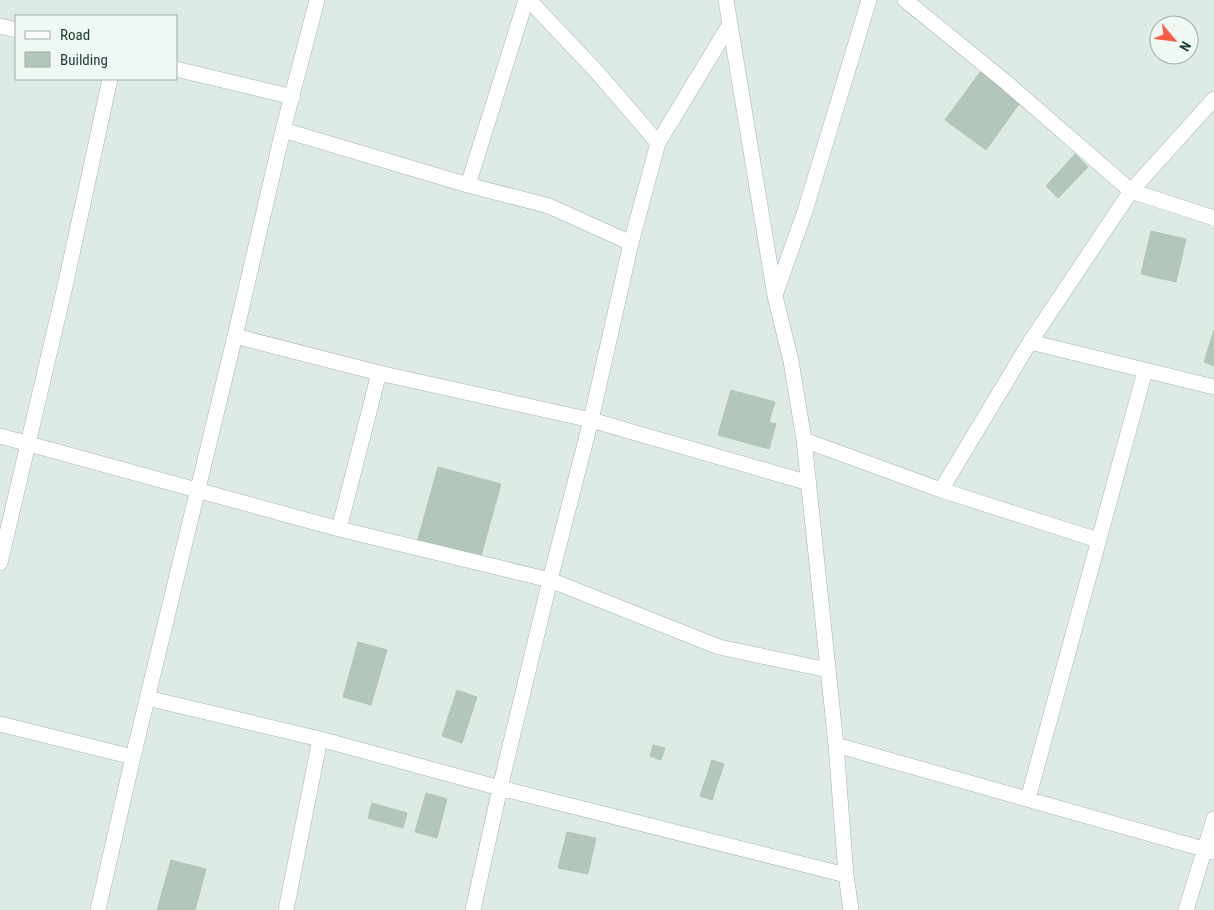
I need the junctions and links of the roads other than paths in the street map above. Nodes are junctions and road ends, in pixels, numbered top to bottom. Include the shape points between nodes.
1 (317, 0) edge
2 (528, 0) edge
3 (726, 0) edge
4 (870, 0) edge
5 (905, 0) edge
6 (730, 24) junction
7 (0, 26) edge
8 (15, 30) edge
9 (178, 70) edge
10 (110, 80) edge
11 (293, 97) junction
12 (1214, 99) edge
13 (283, 130) junction
14 (658, 143) junction
15 (468, 185) junction
16 (1131, 191) junction
17 (1214, 218) edge
18 (631, 242) junction
19 (775, 296) junction
20 (235, 336) junction
21 (1030, 342) junction
22 (1145, 371) junction
23 (379, 373) junction
24 (1214, 387) edge
25 (591, 420) junction
26 (0, 436) edge
27 (804, 440) junction
28 (29, 444) junction
29 (809, 483) junction
30 (197, 490) junction
31 (941, 490) junction
32 (339, 529) junction
33 (1098, 540) junction
34 (0, 563) edge
35 (550, 580) junction
36 (828, 670) junction
37 (147, 698) junction
38 (0, 724) edge
39 (320, 739) junction
40 (836, 745) junction
41 (133, 757) junction
42 (500, 788) junction
43 (1028, 799) junction
44 (1214, 819) edge
45 (1209, 851) edge
46 (846, 874) junction
47 (98, 910) edge
48 (286, 910) edge
49 (473, 910) edge
50 (851, 910) edge
51 (1186, 910) edge

1 - 11 street
2 - 14 street
2 - 15 street
3 - 6 street
4 - 19 street
5 - 16 street
6 - 14 street
6 - 19 street
7 - 8 street
9 - 11 street
10 - 28 street
11 - 13 street
12 - 16 street
13 - 15 street
13 - 20 street
14 - 18 street
15 - 18 street via 549,206
16 - 17 street
16 - 21 street
18 - 25 street
19 - 27 street via 791,361
20 - 23 street
20 - 30 street
21 - 22 street
21 - 31 street
22 - 24 street
22 - 33 street
23 - 25 street
23 - 32 street
25 - 29 street
25 - 35 street
26 - 28 street
27 - 29 street
27 - 31 street
28 - 30 street
28 - 34 street
29 - 36 street
30 - 32 street
30 - 37 street
31 - 33 street
32 - 35 street
33 - 43 street
35 - 36 street via 719,648
35 - 42 street
36 - 40 street
37 - 39 street
37 - 41 street
38 - 41 street
39 - 42 street
39 - 48 street
40 - 43 street
40 - 46 street
41 - 47 street
42 - 46 street
42 - 49 street
43 - 45 street
44 - 45 street
45 - 51 street
46 - 50 street

